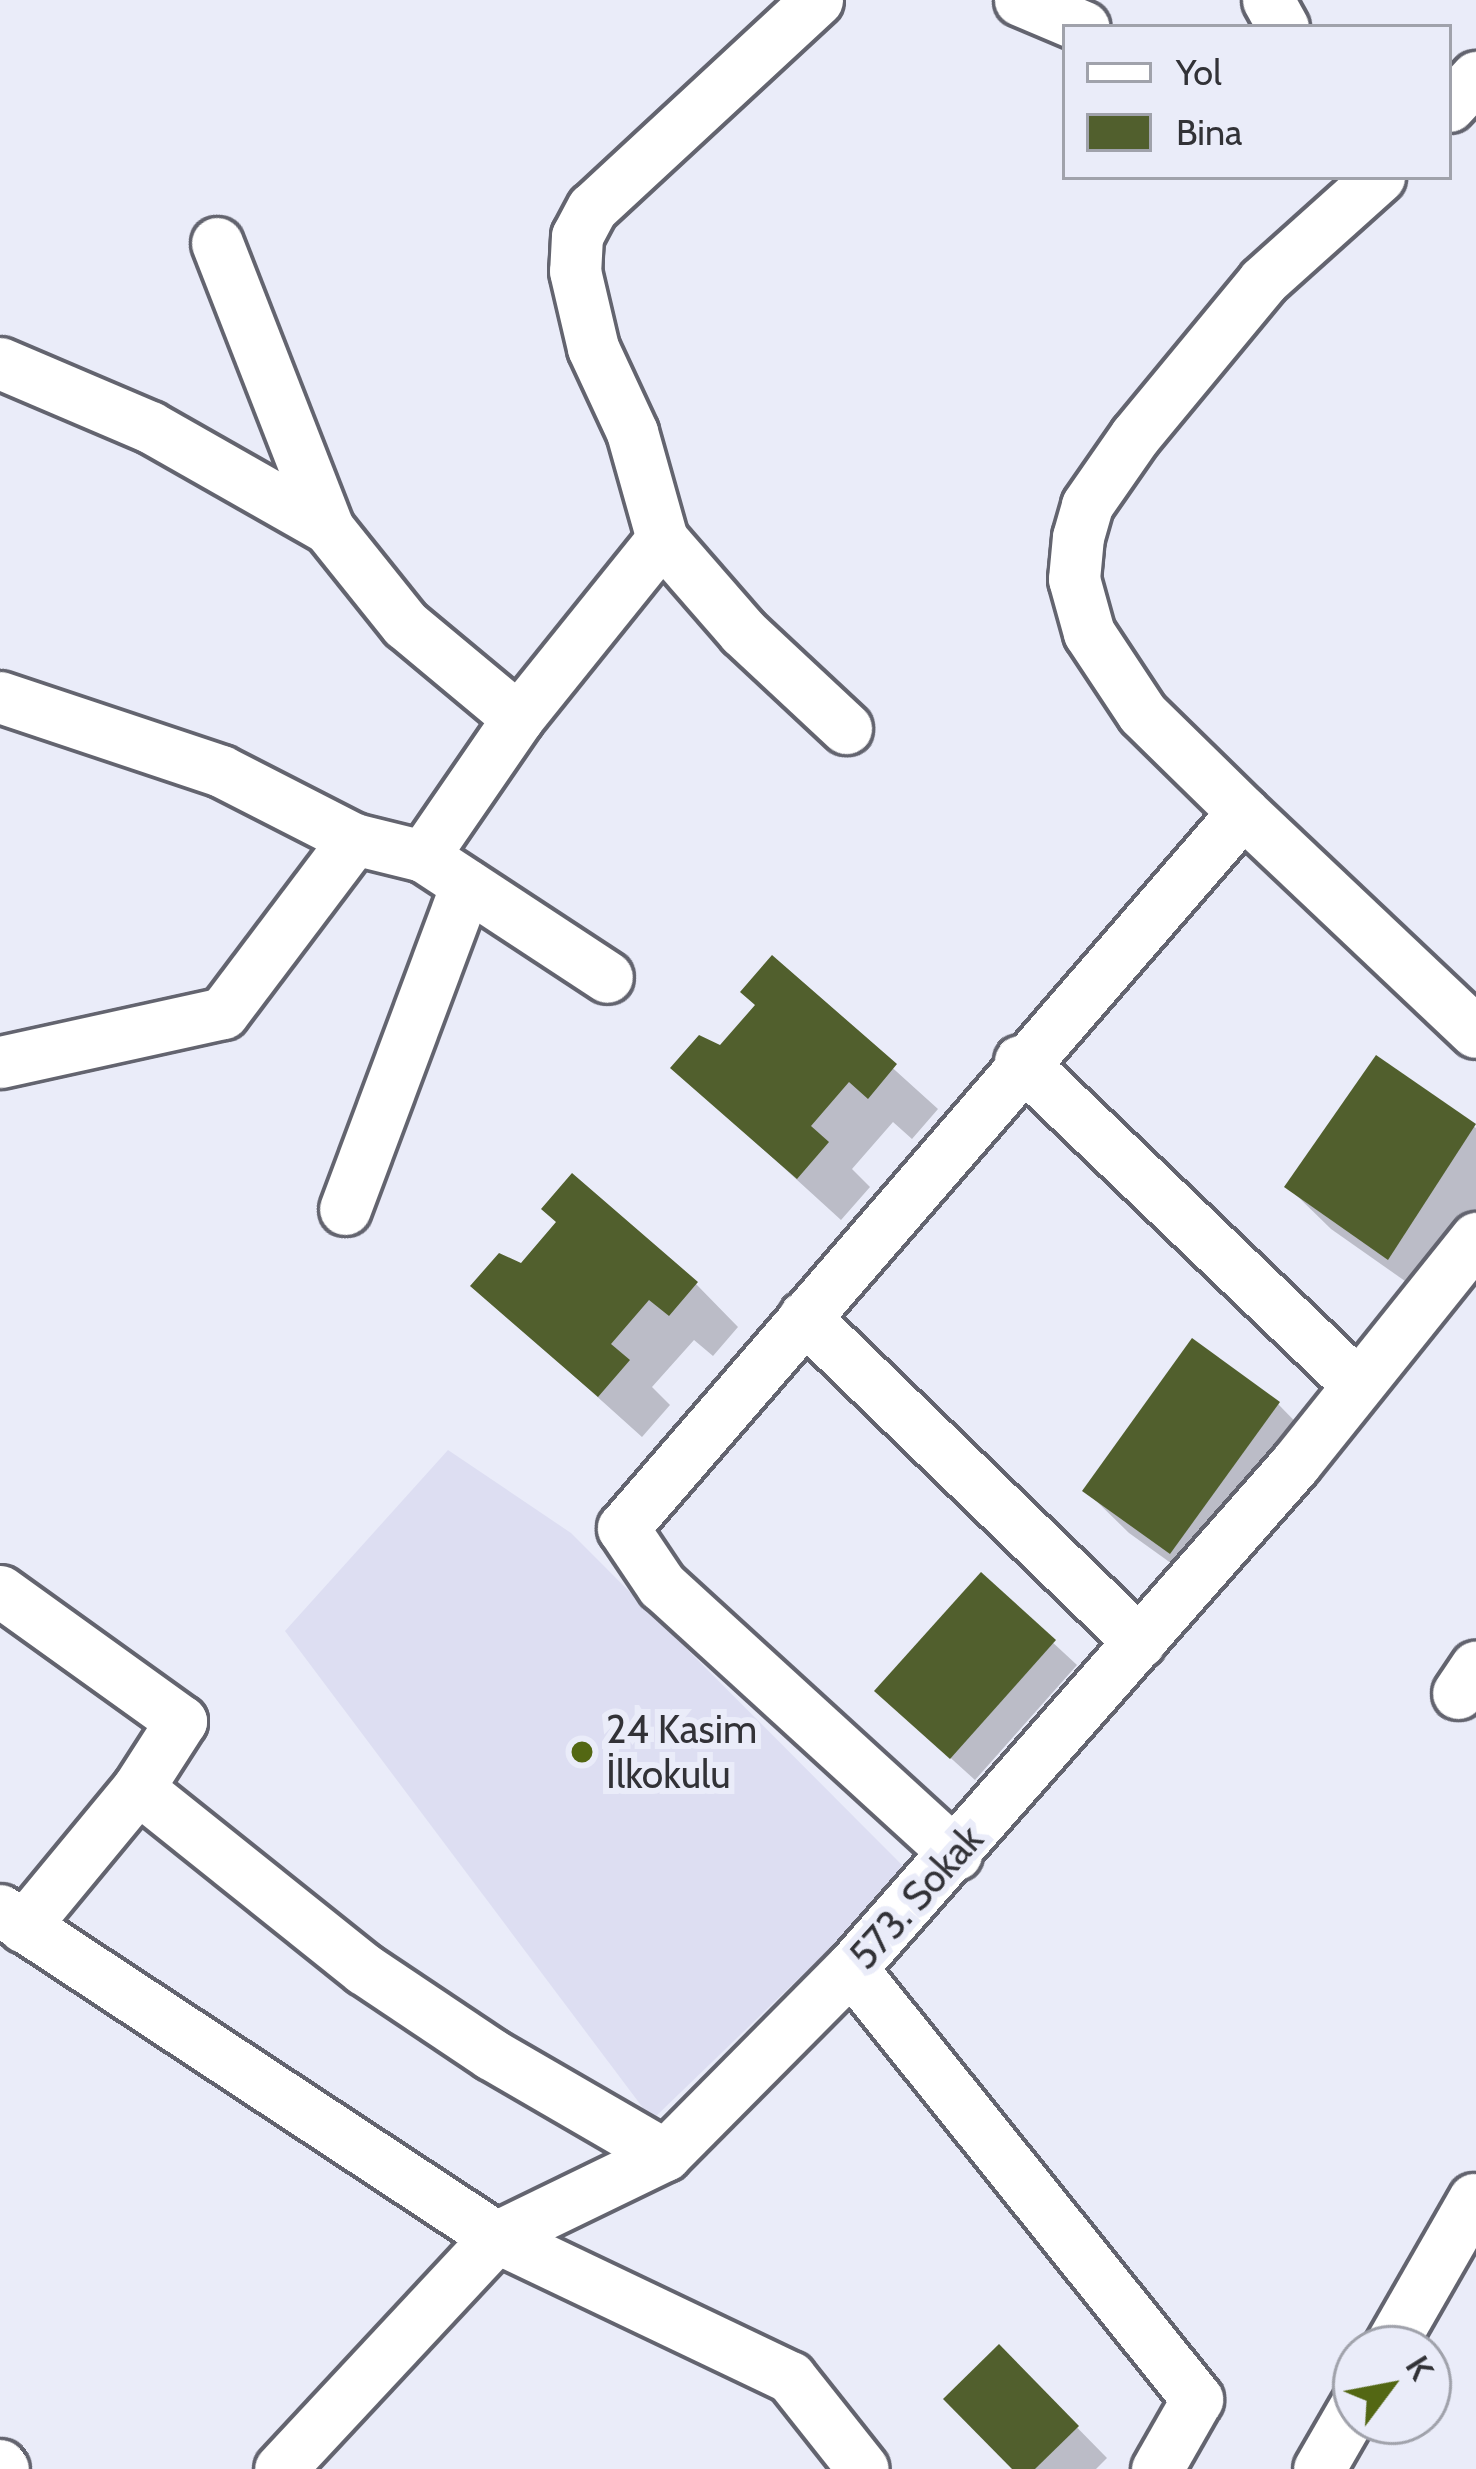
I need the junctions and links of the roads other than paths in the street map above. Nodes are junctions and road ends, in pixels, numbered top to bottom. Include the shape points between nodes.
1 (817, 0) edge
2 (1020, 0) edge
3 (1077, 24) edge
4 (1476, 77) edge
5 (1452, 103) edge
6 (1376, 180) edge
7 (217, 243) dead end
8 (0, 363) edge
9 (328, 528) junction
10 (662, 539) junction
11 (0, 697) edge
12 (518, 718) junction
13 (846, 728) dead end
14 (1243, 812) junction
15 (354, 839) junction
16 (423, 856) junction
17 (466, 885) junction
18 (607, 977) dead end
19 (1476, 1032) edge
20 (1021, 1061) junction
21 (0, 1062) edge
22 (345, 1209) dead end
23 (1476, 1238) edge
24 (804, 1317) junction
25 (1355, 1382) junction
26 (0, 1592) edge
27 (1139, 1642) junction
28 (138, 1788) junction
29 (956, 1854) junction
30 (11, 1919) edge
31 (851, 1968) junction
32 (665, 2155) junction
33 (1474, 2199) edge
34 (496, 2236) junction
35 (1402, 2325) edge
36 (856, 2466) edge
37 (280, 2469) edge
38 (1157, 2469) edge

1 - 10 street via 603,196 577,236 575,271 593,348 632,432
2 - 3 street
4 - 5 street
6 - 14 street via 1263,281 1135,436 1087,505 1078,537 1074,579 1089,633 1142,713
7 - 9 street
8 - 9 street via 150,427
9 - 12 street via 405,624
10 - 12 street
10 - 13 street via 743,632
11 - 15 street via 221,771
12 - 16 street
14 - 19 street
14 - 20 street
15 - 16 street
15 - 21 street via 223,1012
16 - 17 street
17 - 18 street
17 - 22 street
20 - 24 street
20 - 25 street
23 - 25 street, 573. Sokak
24 - 27 street
24 - 29 street via 623,1528 662,1586
25 - 27 street, 573. Sokak via 1295,1464
26 - 28 street via 181,1721
27 - 29 street, 573. Sokak
28 - 30 street
28 - 32 street via 364,1969
29 - 31 street, 573. Sokak
30 - 34 street
31 - 32 street, 573. Sokak
31 - 38 street via 1197,2399
32 - 34 street, 573. Sokak
33 - 35 street
34 - 36 street via 790,2377
34 - 37 street, 573. Sokak

